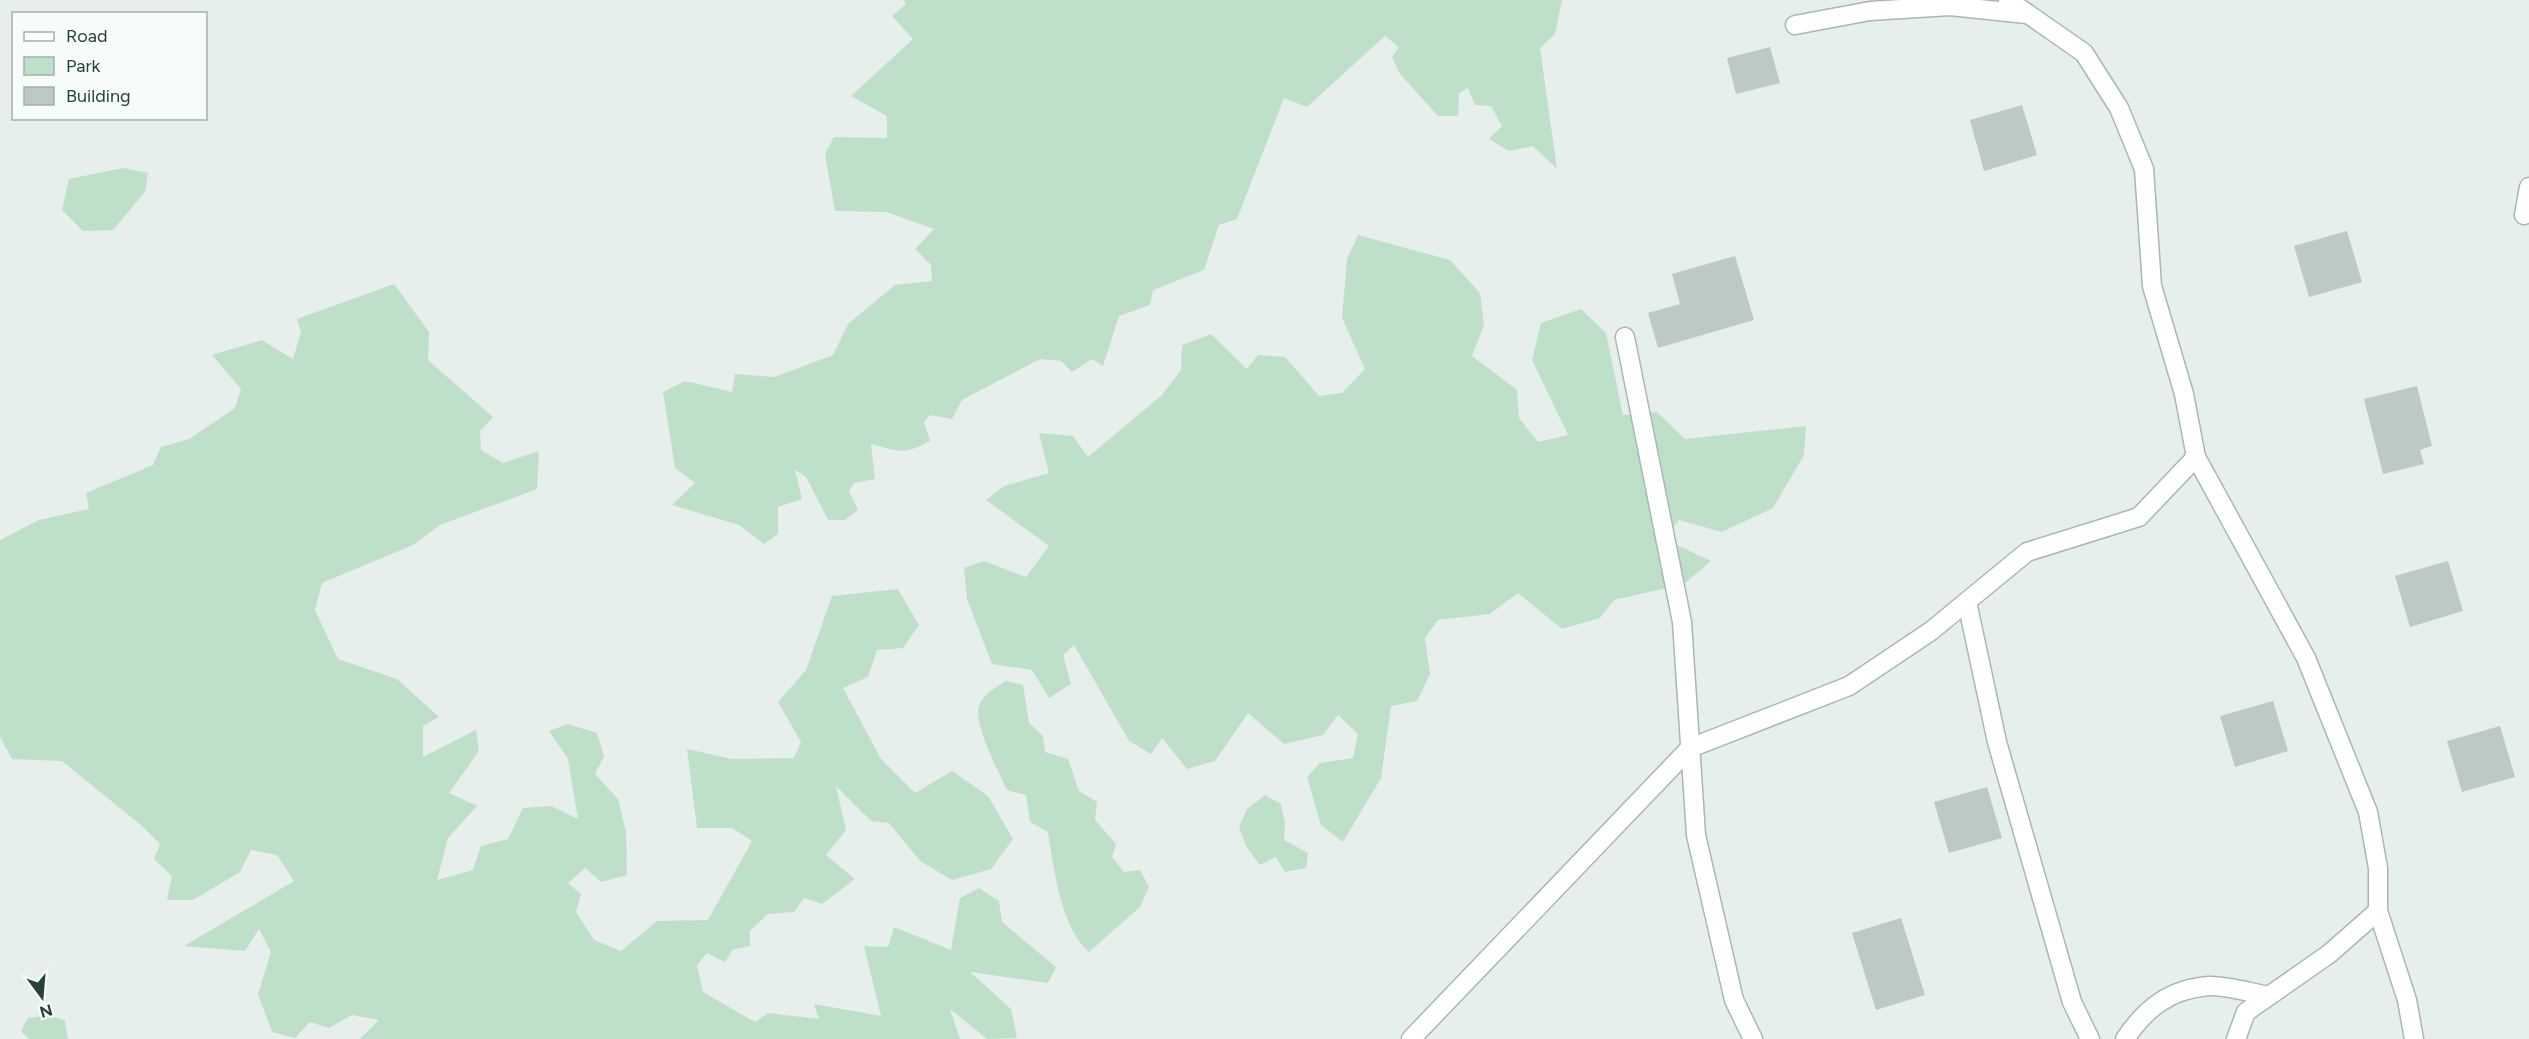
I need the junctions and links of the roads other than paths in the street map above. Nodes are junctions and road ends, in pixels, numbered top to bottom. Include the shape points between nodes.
1 (2008, 0) edge
2 (2028, 14) junction
3 (1795, 25) dead end
4 (2529, 187) edge
5 (2524, 215) dead end
6 (1625, 337) dead end
7 (2196, 457) junction
8 (1967, 602) junction
9 (1690, 748) junction
10 (2378, 911) junction
11 (2269, 996) junction
12 (1411, 1039) edge
13 (1754, 1039) edge
14 (2090, 1039) edge
15 (2125, 1039) edge
16 (2236, 1039) edge
17 (2414, 1039) edge

1 - 2 street
2 - 3 street via 1950,6 1870,11
2 - 7 street via 2084,53 2119,108 2144,169 2152,286 2184,394
4 - 5 street
6 - 9 street via 1682,622
7 - 8 street via 2139,517 2027,552
7 - 10 street via 2306,658 2368,812 2378,867
8 - 9 street via 1849,686
8 - 14 street via 1997,742 2072,1002
9 - 12 street
9 - 13 street via 1696,835 1734,1000
10 - 11 street via 2329,954
10 - 17 street via 2407,1000
11 - 15 street via 2210,986 2172,994 2140,1017
11 - 16 street via 2246,1012

